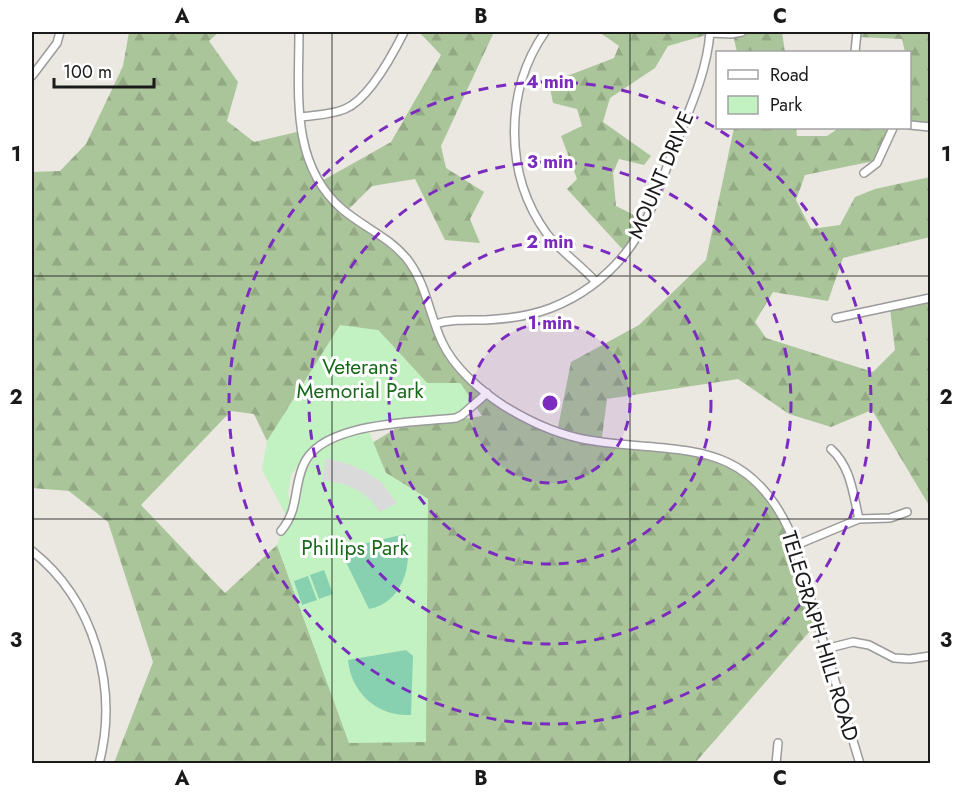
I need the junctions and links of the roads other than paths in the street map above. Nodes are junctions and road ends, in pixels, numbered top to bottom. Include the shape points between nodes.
1 (60, 32) edge
2 (299, 32) edge
3 (404, 32) edge
4 (545, 32) edge
5 (710, 32) edge
6 (741, 32) edge
7 (857, 32) edge
8 (855, 51) edge
9 (32, 76) edge
10 (300, 117) junction
11 (911, 125) edge
12 (930, 127) edge
13 (893, 129) edge
14 (864, 172) dead end
15 (596, 282) junction
16 (930, 298) edge
17 (836, 318) dead end
18 (435, 324) junction
19 (487, 393) junction
20 (831, 449) dead end
21 (907, 512) dead end
22 (859, 519) junction
23 (281, 531) dead end
24 (794, 546) junction
25 (32, 551) edge
26 (825, 649) junction
27 (930, 656) edge
28 (778, 743) dead end
29 (99, 764) edge
30 (776, 764) edge
31 (860, 764) edge

1 - 9 street via 57,43
2 - 10 street, TELEGRAPH HILL ROAD
3 - 10 street via 377,77 355,103 343,110
4 - 15 street via 527,64 516,104 514,146 518,166 530,204 548,234
5 - 6 street
5 - 15 street, MOUNT DRIVE via 702,75 646,221 625,255
7 - 8 street
10 - 18 street, TELEGRAPH HILL ROAD via 305,152 320,183 343,210 386,238 405,257 422,285
11 - 12 street
13 - 14 street via 876,163
15 - 18 street, MOUNT DRIVE via 568,300 537,312 504,319
16 - 17 street
18 - 19 street, TELEGRAPH HILL ROAD via 448,353
19 - 23 street via 456,418 368,429 334,437 316,447 303,466 293,512
19 - 24 street, TELEGRAPH HILL ROAD via 526,419 568,435 701,452 734,466 768,495 784,519
20 - 22 street via 847,470
21 - 22 street via 890,518
22 - 24 street
24 - 26 street, TELEGRAPH HILL ROAD
25 - 29 street via 68,588 94,639 102,671 105,710
26 - 27 street via 861,642 894,658
26 - 31 street, TELEGRAPH HILL ROAD
28 - 30 street

